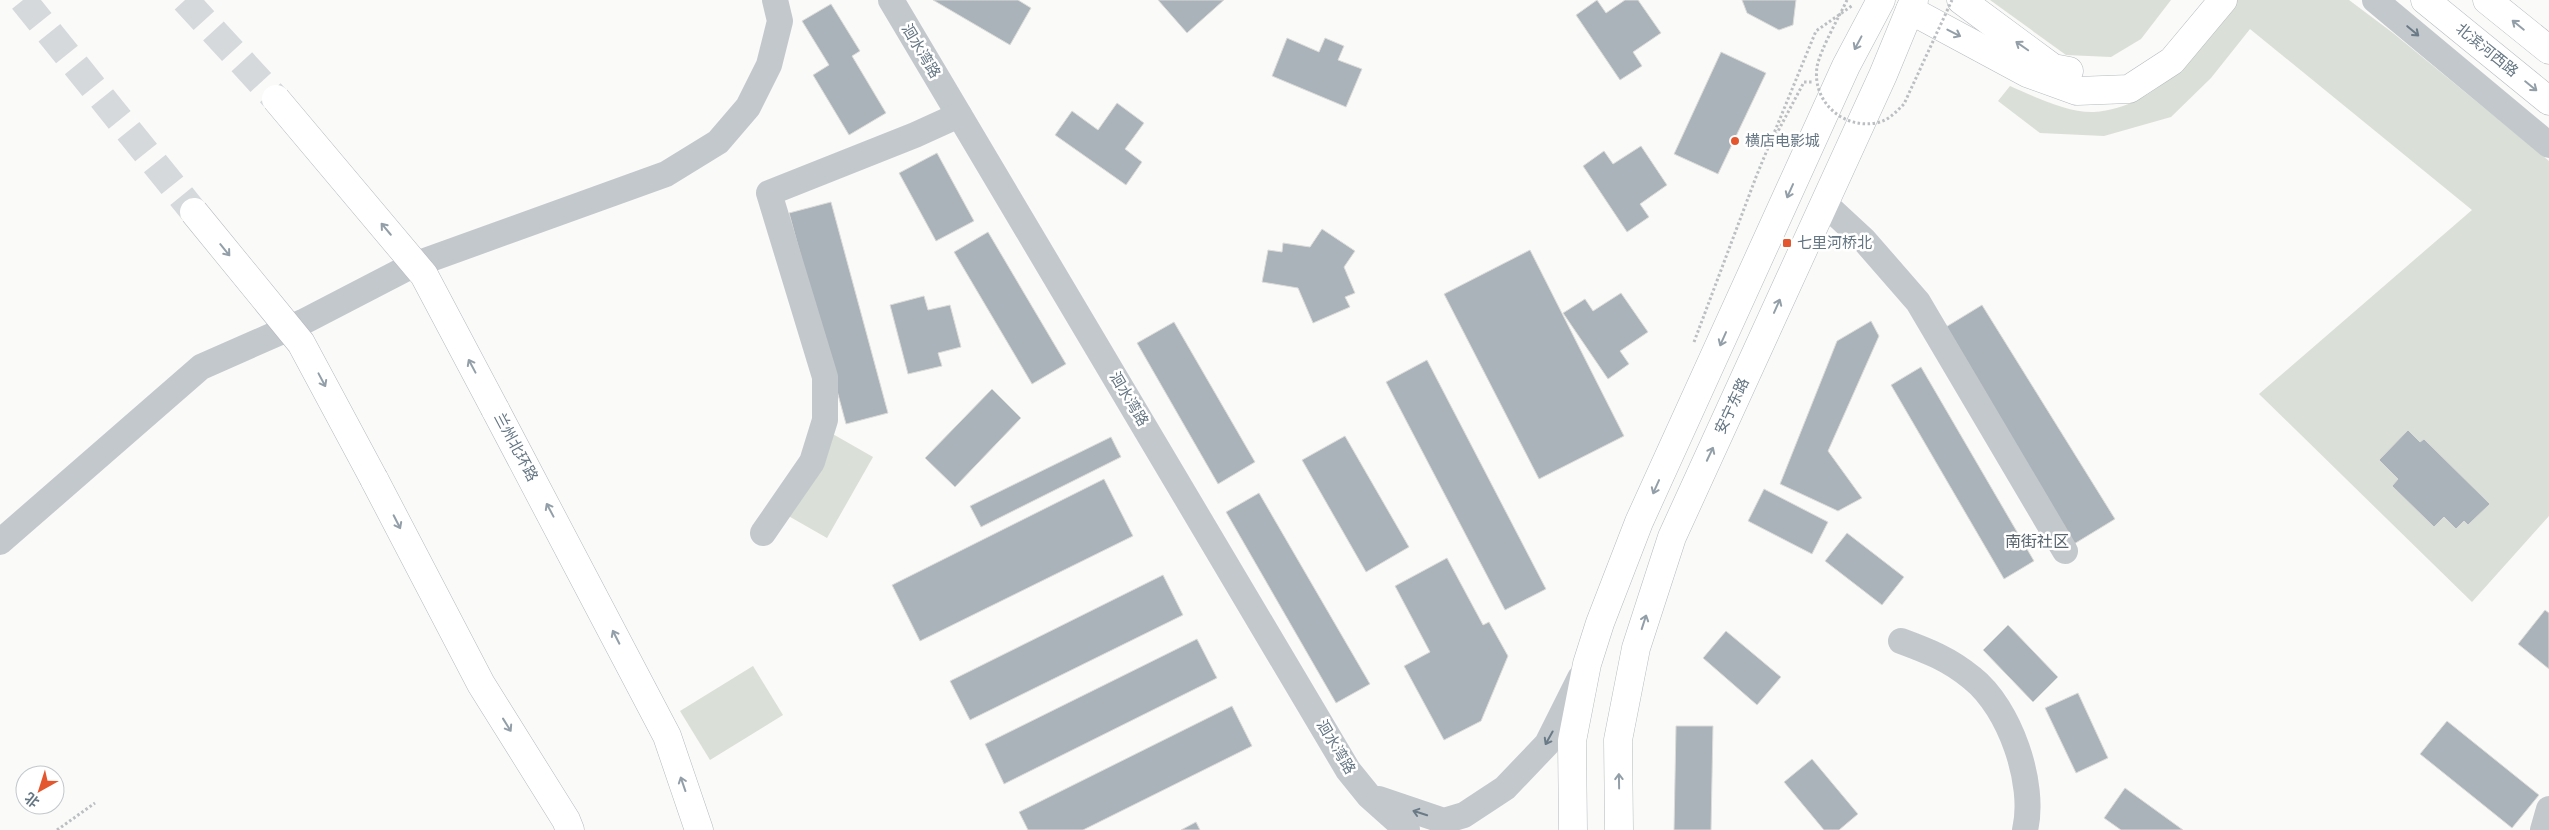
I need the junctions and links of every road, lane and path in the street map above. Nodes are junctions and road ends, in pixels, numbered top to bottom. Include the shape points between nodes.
1 (775, 0) edge
2 (891, 0) edge
3 (1847, 0) edge
4 (1859, 0) edge
5 (1880, 0) edge
6 (1952, 0) edge
7 (1961, 0) edge
8 (2205, 0) edge
9 (2223, 0) edge
10 (2376, 0) edge
11 (2425, 0) edge
12 (2487, 0) edge
13 (1912, 5) edge
14 (2549, 50) edge
15 (1817, 82) junction
16 (276, 99) tunnel mouth
17 (2549, 101) edge
18 (959, 115) junction
19 (1776, 135) dead end
20 (2549, 145) edge
21 (1824, 203) junction
22 (194, 212) tunnel mouth
23 (1691, 349) dead end
24 (763, 532) dead end
25 (0, 542) edge
26 (2065, 551) dead end
27 (1902, 640) dead end
28 (1587, 664) junction
29 (1369, 796) junction
30 (95, 803) dead end
31 (2549, 809) edge
32 (57, 830) edge
33 (570, 830) edge
34 (699, 830) edge
35 (1407, 830) edge
36 (1573, 830) edge
37 (1619, 830) edge
38 (2025, 830) edge
39 (2543, 830) edge

1 - 25 street via 780,20 769,66 748,107 718,142 666,174 412,266 303,322 202,367
2 - 18 street, 洄水湾路
3 - 15 path, bridge via 1818,65
4 - 23 path via 1816,31
5 -> 28 main road via 1846,66 1639,522
6 - 15 path, bridge via 1904,104 1893,116 1878,123 1861,124 1845,120 1826,104
8 -> 7 main road via 2160,58 2108,78 2054,68
13 -> 9 main road via 2027,74 2077,91 2129,89 2172,61
10 -> 20 street
11 -> 17 main road, 北滨河西路
14 -> 12 main road
13 - 21 main road, 安宁东路
15 - 19 path via 1804,82
34 -> 16 main road, 兰州北环路, bridge via 666,736 573,553 424,275
18 - 24 street via 769,193 825,377 825,420 812,462
18 - 29 street, 洄水湾路 via 1348,770
21 - 26 street via 1864,240 1918,302
37 -> 21 main road, 安宁东路 via 1618,740 1636,648 1672,537
22 -> 33 main road, bridge via 301,342 480,684
27 - 38 street via 1940,655 1974,679 2000,711 2027,781 2029,815
28 -> 29 street via 1547,744 1504,788 1464,815 1444,821
28 - 36 main road via 1572,741
29 - 35 street, 洄水湾路
30 - 32 path
31 - 39 street

